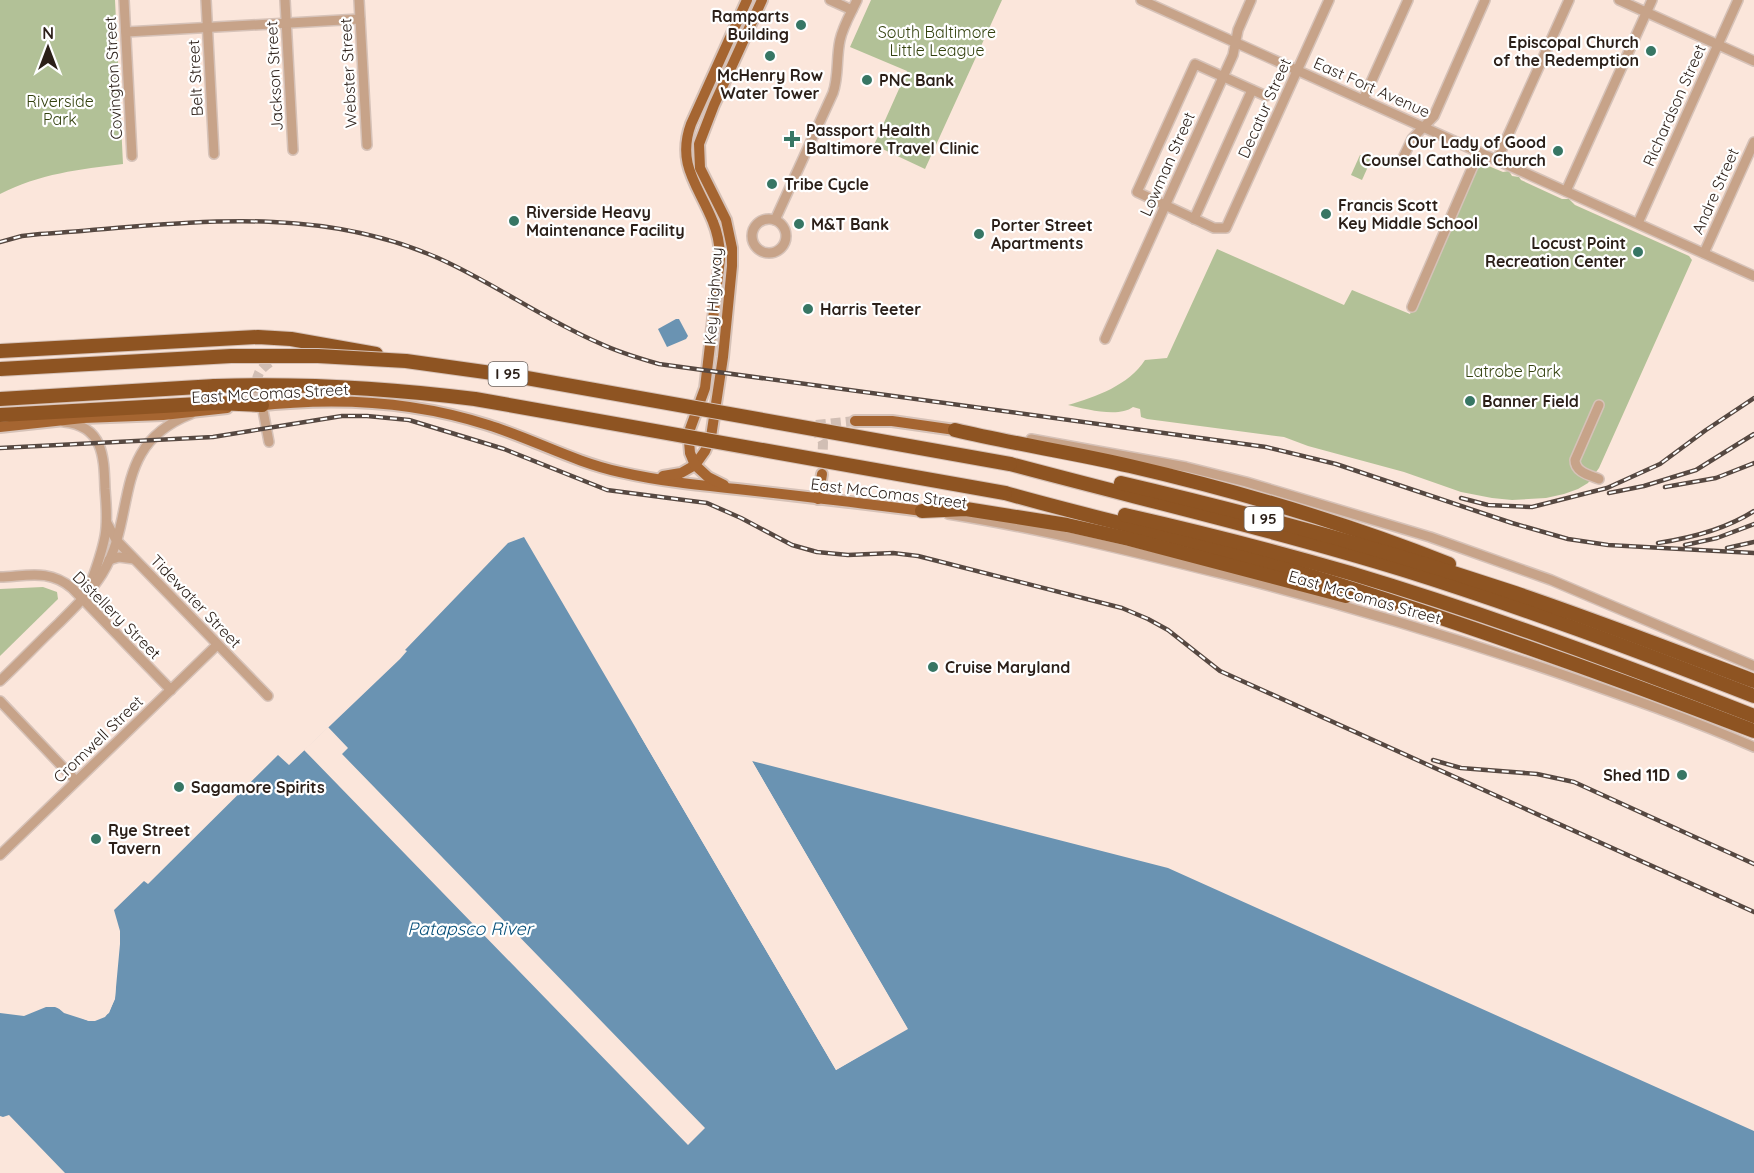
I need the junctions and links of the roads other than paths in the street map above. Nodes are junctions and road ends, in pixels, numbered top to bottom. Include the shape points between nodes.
1 (124, 0) edge
2 (206, 0) edge
3 (285, 0) edge
4 (359, 0) edge
5 (747, 0) edge
6 (762, 0) edge
7 (830, 0) edge
8 (857, 0) edge
9 (1141, 0) edge
10 (1251, 0) edge
11 (1329, 0) edge
12 (1408, 0) edge
13 (1485, 0) edge
14 (1569, 0) edge
15 (1619, 0) edge
16 (1652, 0) edge
17 (1738, 0) edge
18 (852, 10) junction
19 (1647, 12) junction
20 (360, 19) junction
21 (286, 23) junction
22 (208, 27) junction
23 (126, 32) junction
24 (1235, 42) junction
25 (1718, 44) junction
26 (1754, 61) edge
27 (1297, 70) junction
28 (1223, 77) junction
29 (1252, 90) junction
30 (1266, 96) dead end
31 (1363, 100) junction
32 (1424, 127) junction
33 (1754, 142) edge
34 (367, 145) dead end
35 (293, 150) dead end
36 (1479, 152) junction
37 (214, 154) dead end
38 (132, 156) dead end
39 (1402, 160) dead end
40 (1497, 160) junction
41 (1566, 191) junction
42 (1165, 206) junction
43 (1194, 219) junction
44 (775, 220) dead end
45 (1638, 223) junction
46 (1704, 253) junction
47 (1754, 276) edge
48 (1412, 307) dead end
49 (1105, 339) dead end
50 (0, 351) edge
51 (376, 354) dead end
52 (0, 369) edge
53 (0, 399) edge
54 (260, 401) junction
55 (1599, 405) dead end
56 (199, 411) junction
57 (0, 415) edge
58 (855, 421) tunnel mouth
59 (62, 422) junction
60 (0, 427) edge
61 (955, 430) junction
62 (269, 442) dead end
63 (695, 465) junction
64 (1010, 465) junction
65 (822, 474) tunnel mouth
66 (648, 477) junction
67 (1599, 479) dead end
68 (734, 489) junction
69 (1005, 493) junction
70 (818, 499) junction
71 (922, 511) junction
72 (107, 524) junction
73 (116, 540) junction
74 (134, 559) junction
75 (109, 560) junction
76 (0, 578) edge
77 (1514, 593) junction
78 (83, 599) junction
79 (1498, 637) junction
80 (217, 645) junction
81 (1754, 666) edge
82 (0, 681) edge
83 (1754, 681) edge
84 (171, 690) junction
85 (268, 696) dead end
86 (1754, 696) edge
87 (0, 701) edge
88 (1754, 716) edge
89 (1754, 731) edge
90 (1754, 747) edge
91 (76, 781) junction
92 (0, 855) edge

1 - 23 street, Covington Street
2 - 22 street, Belt Street
3 - 21 street, Jackson Street
4 - 20 street, Webster Street
5 - 63 main road, Key Highway via 686,143 689,172 713,220 720,259 705,388 689,435
6 - 63 main road, Key Highway via 699,144 700,168 726,220 732,256 712,433
7 - 18 street
8 - 18 street
9 - 24 street, East Fort Avenue
10 - 24 street, Lowman Street
11 - 27 street, Decatur Street
12 - 31 street
13 - 32 street via 1434,116
14 - 40 street
15 - 19 street
16 - 19 street
17 - 25 street, Richardson Street
18 - 44 street via 840,41 833,93
19 - 25 street
19 - 41 street
20 - 21 street
20 - 34 street, Webster Street
21 - 22 street
21 - 35 street, Jackson Street
22 - 23 street
22 - 37 street, Belt Street
23 - 38 street, Covington Street
24 - 27 street, East Fort Avenue
24 - 28 street, Lowman Street
25 - 26 street
25 - 45 street, Richardson Street
27 - 31 street, East Fort Avenue
27 - 43 street, Decatur Street via 1226,228 1214,228
28 - 29 street
28 - 42 street, Lowman Street
28 - 42 street via 1195,64 1137,192
29 - 30 street
29 - 43 street
31 - 32 street, East Fort Avenue
32 - 36 street, East Fort Avenue
32 - 39 street via 1412,139
33 - 46 street, Andre Street
36 - 40 street, East Fort Avenue
36 - 48 street
40 - 41 street, East Fort Avenue
41 - 45 street, East Fort Avenue
42 - 43 street
42 - 49 street, Lowman Street
45 - 46 street, East Fort Avenue
46 - 47 street, East Fort Avenue
50 - 51 highway via 258,337
52 - 64 highway, I 95, bridge via 231,356 406,361 521,376
53 - 69 highway, I 95, bridge via 245,385 418,392 559,413
54 - 56 main road, East McComas Street
54 - 57 highway
54 - 62 street
54 - 66 main road, East McComas Street via 355,403 441,412 598,466
55 - 67 street via 1575,460 1578,470
56 - 59 main road, East McComas Street
56 - 73 street via 167,426 141,452 130,475
58 - 61 main road via 892,421
59 - 60 main road, East McComas Street
59 - 72 street via 80,426 101,447
61 - 77 highway via 1130,466 1259,500 1398,544
61 - 81 street via 1127,455 1276,491 1491,557
63 - 66 main road via 676,475
63 - 68 main road via 713,480
64 - 77 highway, I 95 via 1098,478 1231,510
64 - 86 highway, I 95 via 1278,533 1404,570 1546,617
65 - 70 main road
66 - 68 main road, East McComas Street
68 - 70 main road, East McComas Street
69 - 79 highway, I 95 via 1251,558
69 - 88 highway, I 95 via 1109,511 1350,573 1532,632
70 - 71 main road, East McComas Street
71 - 79 highway via 966,509 1097,532
71 - 90 street, East McComas Street via 1073,538 1338,604 1604,688
72 - 73 street, Tidewater Street
72 - 78 street via 98,563
73 - 74 street, Tidewater Street
73 - 75 street
74 - 75 street
74 - 80 street, Tidewater Street
75 - 78 street
76 - 78 street, Distellery Street via 51,575
77 - 83 highway, I 95
78 - 82 street
78 - 84 street, Distellery Street
79 - 89 highway, I 95
80 - 84 street, Cromwell Street
80 - 85 street, Tidewater Street
84 - 91 street, Cromwell Street
87 - 91 street
91 - 92 street, Cromwell Street

